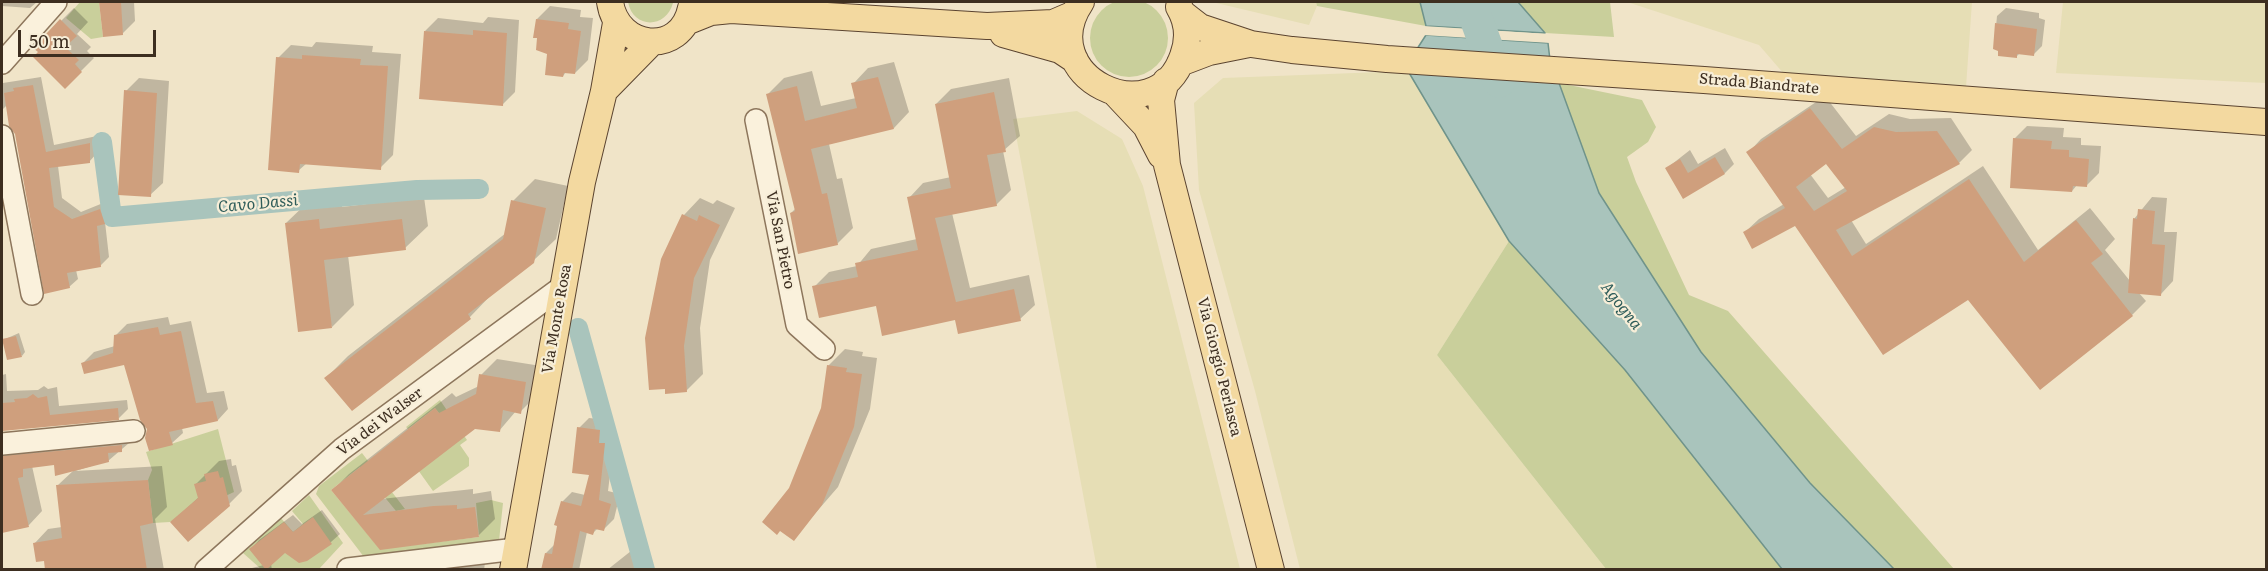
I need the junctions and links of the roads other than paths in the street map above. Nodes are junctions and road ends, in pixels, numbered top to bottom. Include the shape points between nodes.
1 (56, 2) edge
2 (753, 2) edge
3 (1079, 5) edge
4 (1179, 7) edge
5 (608, 10) edge
6 (780, 11) junction
7 (689, 12) edge
8 (987, 26) junction
9 (652, 42) junction
10 (1251, 44) junction
11 (1075, 60) junction
12 (2, 63) edge
13 (1173, 72) junction
14 (604, 91) junction
15 (1115, 93) junction
16 (756, 120) dead end
17 (2266, 122) edge
18 (2, 136) edge
19 (1167, 165) junction
20 (562, 287) junction
21 (32, 294) dead end
22 (824, 349) dead end
23 (134, 431) dead end
24 (2, 444) edge
25 (515, 559) edge
26 (348, 569) edge
27 (206, 570) edge
28 (1271, 570) edge

1 - 12 street
2 - 6 main road
3 - 8 main road via 1043,24
3 - 11 main road via 1070,29
4 - 10 main road, Strada Biandrate via 1200,27
4 - 13 main road, Via Giorgio Perlasca via 1187,30 1186,47
5 - 9 main road via 632,37
5 - 14 main road, Via Monte Rosa
6 - 7 main road
6 - 8 main road
7 - 9 main road via 672,36
8 - 11 main road via 1060,50
9 - 14 main road
10 - 13 main road, Strada Biandrate via 1209,52
10 - 17 main road, Strada Biandrate via 1387,59
11 - 15 main road via 1098,87
13 - 15 main road, Strada Biandrate via 1142,93
13 - 19 main road, Via Giorgio Perlasca via 1161,100
14 - 20 main road, Via Monte Rosa
15 - 19 main road, Via Giorgio Perlasca via 1146,126
16 - 22 street, Via San Pietro via 797,325
18 - 21 street
19 - 28 main road, Via Giorgio Perlasca
20 - 25 main road, Via Monte Rosa
20 - 27 street, Via dei Walser via 342,449
23 - 24 street
25 - 26 street, Via Monte Rosa

